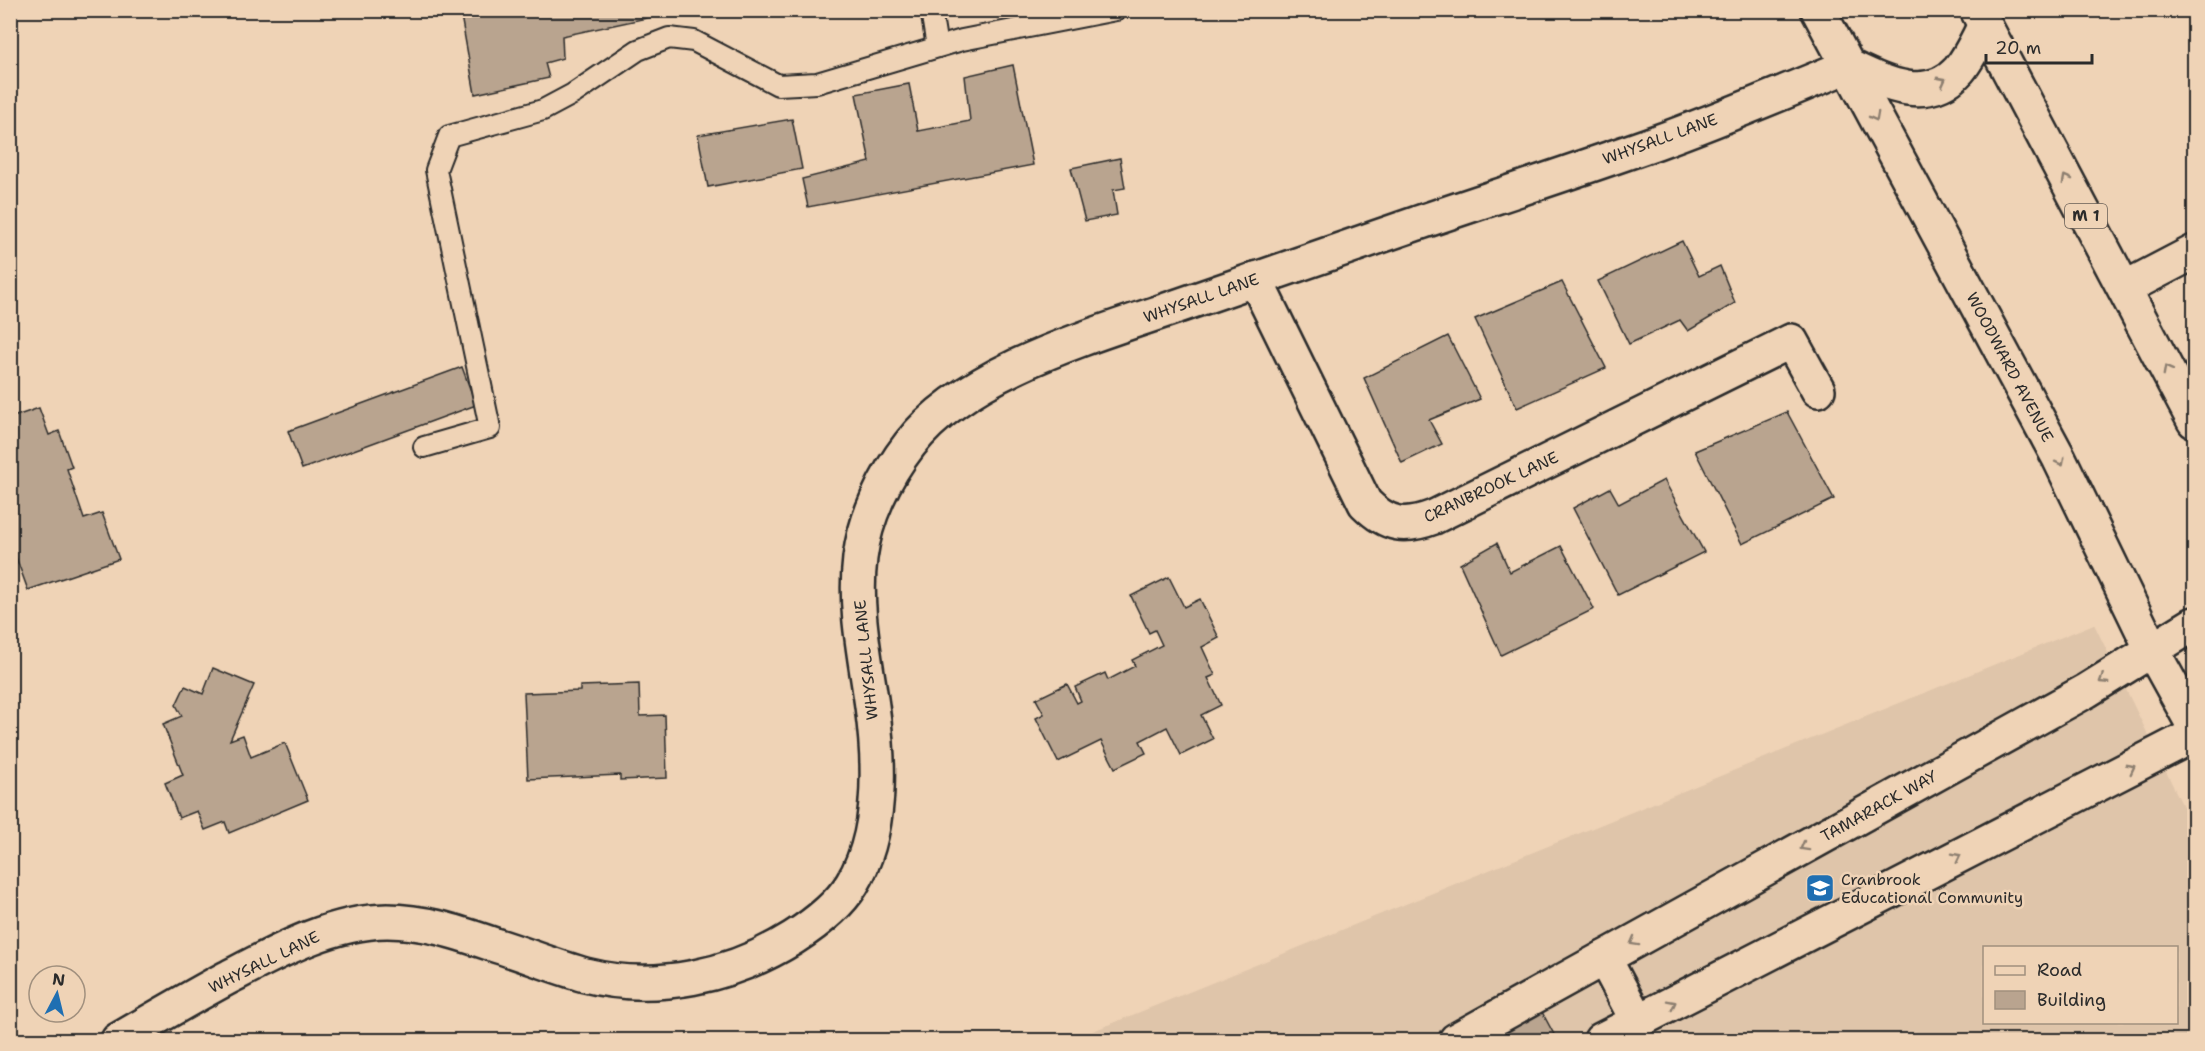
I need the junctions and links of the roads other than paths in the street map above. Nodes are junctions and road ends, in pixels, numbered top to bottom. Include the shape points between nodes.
1 (931, 10) edge
2 (1116, 10) edge
3 (1818, 10) edge
4 (1068, 15) edge
5 (1981, 18) edge
6 (937, 47) junction
7 (1848, 66) junction
8 (2194, 252) edge
9 (1255, 279) junction
10 (2124, 288) junction
11 (1818, 390) dead end
12 (2194, 421) edge
13 (424, 447) dead end
14 (2194, 624) edge
15 (2152, 650) junction
16 (2194, 726) edge
17 (2194, 735) edge
18 (1604, 958) junction
19 (1638, 1031) edge
20 (118, 1041) edge
21 (1456, 1041) edge
22 (1601, 1041) edge

1 - 6 lane
2 - 4 lane
3 - 7 street, WOODWARD AVENUE
4 - 6 lane
7 -> 5 street via 1886,84 1913,90 1940,84 1958,70
10 -> 5 street, M 1
6 - 13 lane via 817,83 778,85 694,41 669,38 638,50 543,110 449,136 436,170 490,428
7 - 9 street, WHYSALL LANE via 1659,141
7 -> 15 street, WOODWARD AVENUE via 2059,458
8 - 10 street
9 - 11 street, CRANBROOK LANE via 1365,503 1396,524 1434,516 1791,341
9 - 20 street, WHYSALL LANE via 1015,367 945,408 900,458 878,497 863,539 860,561 858,601 873,710 877,778 873,825 851,886 836,905 796,936 717,973 634,981 586,975 443,928 413,922 369,922 317,935 275,954
12 -> 10 street, M 1
14 - 15 street, TAMARACK WAY
15 - 16 street, WOODWARD AVENUE
15 -> 18 street, TAMARACK WAY via 2086,691
19 -> 17 street
18 - 19 street
18 - 21 street, TAMARACK WAY
19 - 22 street

